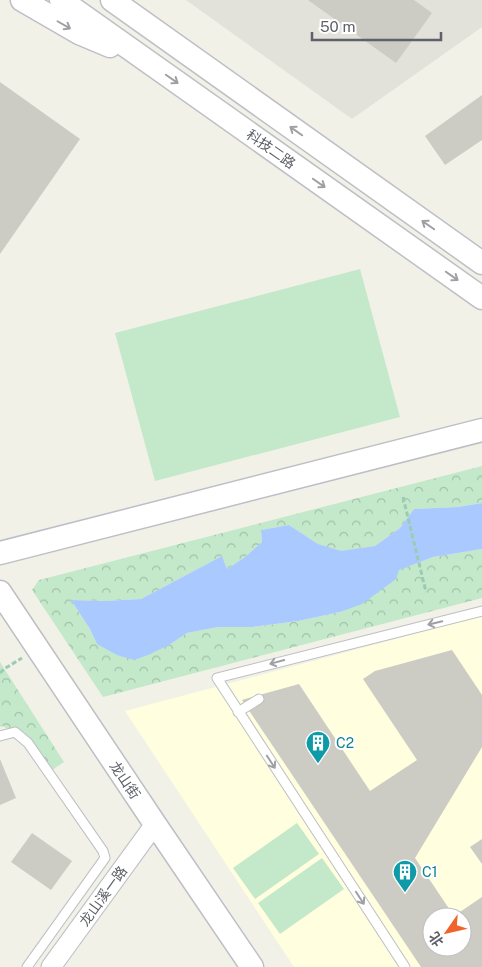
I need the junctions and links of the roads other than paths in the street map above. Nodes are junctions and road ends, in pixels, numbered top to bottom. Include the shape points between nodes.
1 (22, 0) edge
2 (61, 0) edge
3 (112, 0) edge
4 (126, 0) edge
5 (162, 36) junction
6 (146, 61) junction
7 (482, 263) edge
8 (482, 298) edge
9 (482, 430) edge
10 (0, 553) edge
11 (0, 592) edge
12 (482, 611) edge
13 (259, 699) dead end
14 (238, 712) junction
15 (0, 736) edge
16 (154, 824) junction
17 (27, 967) edge
18 (51, 967) edge
19 (252, 967) edge
20 (405, 967) edge

1 -> 6 street via 79,33
2 - 6 street, 科技二路
3 - 5 street, 科技二路
4 - 5 street
7 -> 5 street, 科技二路
6 -> 8 street, 科技二路
9 - 10 street
11 - 16 street, 龙山街
12 -> 14 lane via 216,678
13 - 14 lane
14 -> 20 lane
15 - 17 lane via 15,732 28,743 105,858
16 - 18 street, 龙山溪一路
16 - 19 street, 龙山街

